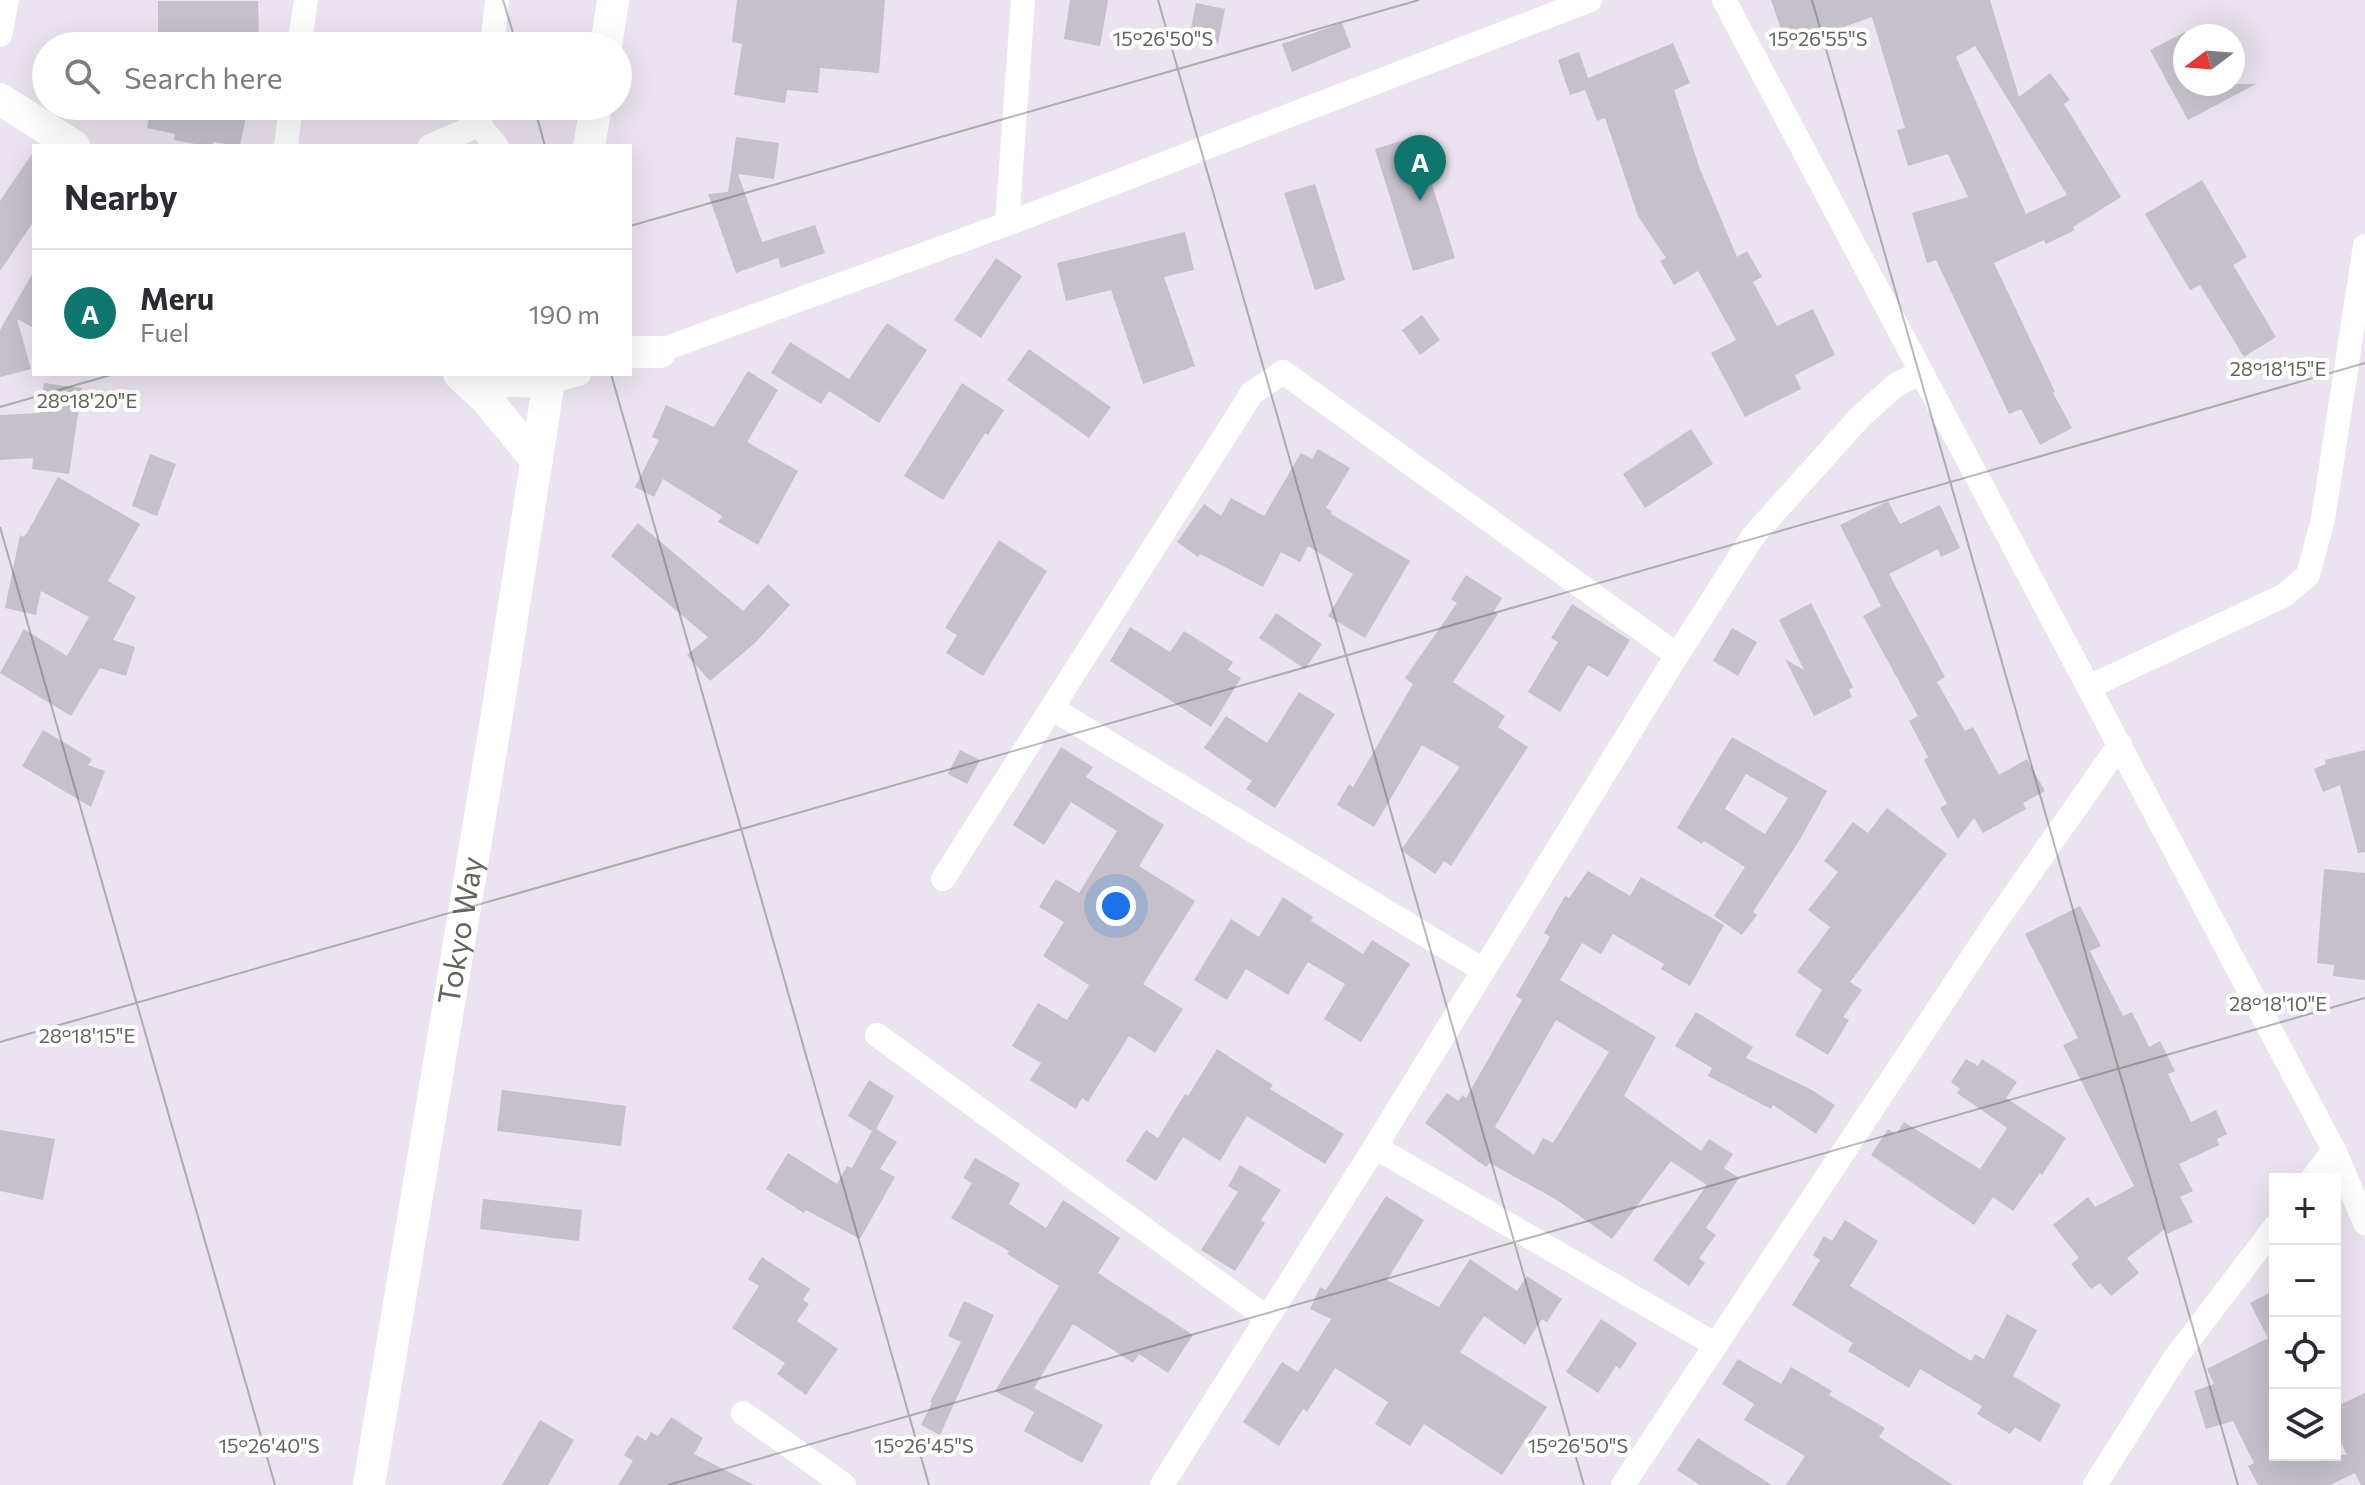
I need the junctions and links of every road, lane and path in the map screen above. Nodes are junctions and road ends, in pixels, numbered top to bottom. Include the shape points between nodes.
1 (7, 0) edge
2 (306, 0) edge
3 (497, 0) edge
4 (613, 0) edge
5 (1023, 0) edge
6 (1590, 0) edge
7 (1724, 0) edge
8 (1547, 8) edge
9 (301, 32) edge
10 (494, 32) edge
11 (608, 32) edge
12 (0, 35) edge
13 (0, 99) edge
14 (32, 119) edge
15 (33, 120) edge
16 (289, 120) edge
17 (474, 120) edge
18 (483, 120) edge
19 (594, 120) edge
20 (71, 144) edge
21 (286, 144) edge
22 (433, 144) edge
23 (496, 144) edge
24 (589, 144) edge
25 (1007, 224) junction
26 (2365, 246) edge
27 (640, 355) edge
28 (1920, 373) junction
29 (461, 376) edge
30 (466, 376) edge
31 (559, 377) edge
32 (537, 461) junction
33 (1677, 655) junction
34 (2089, 687) junction
35 (1053, 709) junction
36 (2120, 744) junction
37 (943, 879) dead end
38 (1483, 970) junction
39 (877, 1035) dead end
40 (1375, 1147) junction
41 (2334, 1150) junction
42 (2317, 1173) edge
43 (2365, 1223) edge
44 (2269, 1235) edge
45 (1267, 1318) junction
46 (1716, 1345) junction
47 (743, 1413) dead end
48 (369, 1485) edge
49 (844, 1485) edge
50 (1162, 1485) edge
51 (1623, 1485) edge
52 (2095, 1485) edge

1 - 12 street
2 - 9 street
3 - 10 street
4 - 11 main road
5 - 25 street
6 - 8 street
7 - 28 street
8 - 25 street
13 - 14 main road
15 - 20 main road
16 - 21 street
17 - 22 street
18 - 23 street
19 - 24 main road
25 - 27 street
26 - 34 street via 2323,519 2308,575 2285,595
28 - 33 street via 1896,385 1860,417 1754,535
28 - 34 street
29 - 32 main road
30 - 31 main road
31 - 32 main road, Tokyo Way
32 - 48 main road, Tokyo Way
33 - 35 street via 1283,372 1252,393
33 - 38 street
34 - 36 street
35 - 37 street
35 - 38 street
36 - 41 street
36 - 46 street
38 - 40 street
39 - 45 street
40 - 45 street
40 - 46 street
41 - 42 street
41 - 43 street
44 - 52 street via 2175,1358
45 - 50 street
46 - 51 street
47 - 49 street

